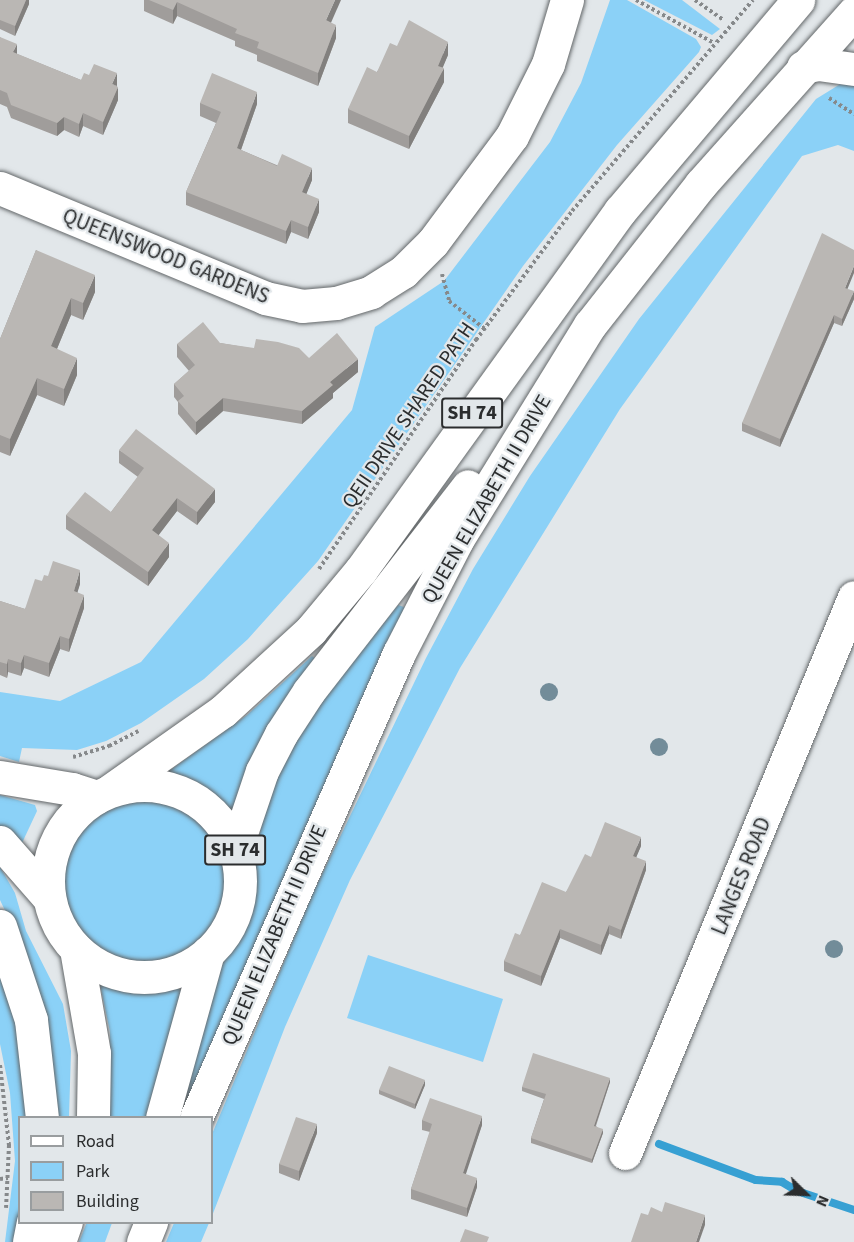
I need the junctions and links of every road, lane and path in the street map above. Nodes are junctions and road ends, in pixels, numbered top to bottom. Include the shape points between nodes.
1 (567, 0) edge
2 (636, 0) edge
3 (694, 0) edge
4 (753, 0) edge
5 (798, 0) edge
6 (854, 12) edge
7 (724, 20) dead end
8 (714, 44) junction
9 (803, 68) junction
10 (854, 69) edge
11 (829, 98) dead end
12 (854, 114) edge
13 (0, 188) edge
14 (442, 273) dead end
15 (590, 325) junction
16 (485, 329) junction
17 (313, 577) dead end
18 (854, 597) edge
19 (142, 729) dead end
20 (68, 757) dead end
21 (0, 777) edge
22 (104, 794) junction
23 (0, 842) edge
24 (235, 851) junction
25 (49, 898) junction
26 (0, 926) edge
27 (76, 949) junction
28 (208, 952) junction
29 (0, 1065) edge
30 (42, 1116) edge
31 (93, 1116) edge
32 (163, 1116) edge
33 (197, 1116) edge
34 (625, 1153) dead end
35 (8, 1178) junction
36 (0, 1179) edge
37 (18, 1215) edge
38 (21, 1224) edge
39 (65, 1224) edge
40 (126, 1224) edge
41 (151, 1224) edge
42 (29, 1242) edge
43 (59, 1242) edge
44 (120, 1242) edge
45 (143, 1242) edge

1 - 13 main road, QUEENSWOOD GARDENS via 548,64 512,136 434,242 404,272 371,292 336,303 302,306 264,298
2 - 8 path
3 - 7 path
4 - 8 path, QEII DRIVE SHARED PATH
5 - 22 main road, SH 74 via 620,211 341,596 245,694
6 - 9 main road, QUEEN ELIZABETH II DRIVE / SH 74
8 - 16 path, QEII DRIVE SHARED PATH via 607,167
9 - 10 main road via 818,64
9 - 15 main road, QUEEN ELIZABETH II DRIVE / SH 74 via 701,184
11 - 12 path
14 - 16 path via 449,301
15 - 24 main road, SH 74 via 309,691 262,771
15 - 33 main road, QUEEN ELIZABETH II DRIVE / SH 74 via 457,540 425,601 321,826
16 - 17 path, QEII DRIVE SHARED PATH
18 - 34 main road, LANGES ROAD
19 - 20 path via 109,746
21 - 22 main road
22 - 24 main road, SH 74 via 154,785 176,790 213,814
22 - 25 main road, SH 74 via 67,823 57,840 50,859
23 - 25 main road
24 - 28 main road, SH 74 via 239,873 233,916
25 - 27 main road, SH 74 via 64,934
26 - 30 main road via 31,1020
27 - 28 main road, SH 74 via 111,971 141,976 172,972
27 - 31 main road, SH 74 via 94,1053
28 - 32 main road, QUEEN ELIZABETH II DRIVE / SH 74
29 - 35 path via 8,1122
35 - 36 path
35 - 37 path
38 - 42 main road
39 - 43 main road
40 - 44 main road
41 - 45 main road

